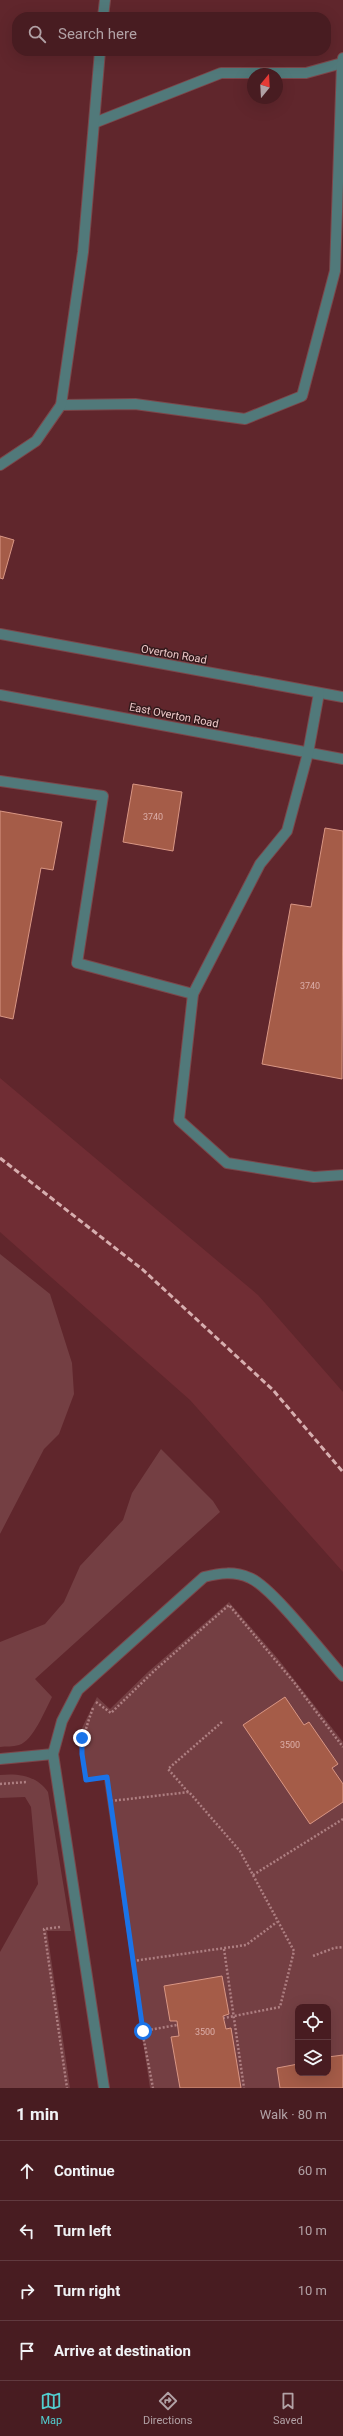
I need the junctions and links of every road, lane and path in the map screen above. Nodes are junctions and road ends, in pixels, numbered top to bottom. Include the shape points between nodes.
1 (105, 0) edge
2 (104, 12) edge
3 (100, 56) edge
4 (343, 60) edge
5 (94, 123) junction
6 (61, 405) junction
7 (0, 465) edge
8 (0, 634) edge
9 (319, 693) junction
10 (0, 695) edge
11 (343, 698) edge
12 (308, 753) junction
13 (343, 759) edge
14 (0, 781) edge
15 (193, 994) junction
16 (343, 1175) edge
17 (343, 1676) edge
18 (222, 1722) dead end
19 (343, 1747) edge
20 (53, 1754) junction
21 (0, 1759) edge
22 (28, 1782) dead end
23 (0, 1784) edge
24 (188, 1792) junction
25 (111, 1802) junction
26 (343, 1819) edge
27 (252, 1875) junction
28 (277, 1922) junction
29 (79, 1925) junction
30 (343, 1947) edge
31 (224, 1949) junction
32 (313, 1956) dead end
33 (133, 1961) junction
34 (234, 2016) junction
35 (224, 2018) dead end
36 (177, 2026) dead end
37 (143, 2031) junction
38 (67, 2088) edge
39 (104, 2088) edge
40 (153, 2088) edge
41 (244, 2088) edge

1 - 2 street
3 - 5 street
4 - 5 street via 306,73 221,73
4 - 6 street via 335,271 302,396 245,419 135,404
5 - 6 street via 83,252
6 - 7 street via 36,441
8 - 9 street, Overton Road
9 - 11 street, Overton Road
9 - 12 street
10 - 12 street, East Overton Road
12 - 13 street, East Overton Road
12 - 15 street via 287,831 260,864
14 - 15 street via 103,796 77,963
15 - 16 street via 179,1120 227,1163 314,1178
17 - 20 street via 270,1593 250,1578 226,1572 204,1576 78,1690 62,1721
18 - 24 path via 168,1769
19 - 25 path via 298,1687 229,1605 111,1713 96,1701 82,1738 86,1780 107,1777
20 - 21 street
20 - 29 street
22 - 23 path
24 - 25 path
24 - 27 path via 234,1843
25 - 33 path
26 - 27 path
27 - 28 path
28 - 31 path via 253,1942
28 - 34 path via 294,1952 280,2007
29 - 38 path via 44,1929
29 - 39 street
30 - 32 path
31 - 33 path
31 - 34 path
33 - 37 path
34 - 35 path
34 - 41 path
36 - 37 path
37 - 40 path

